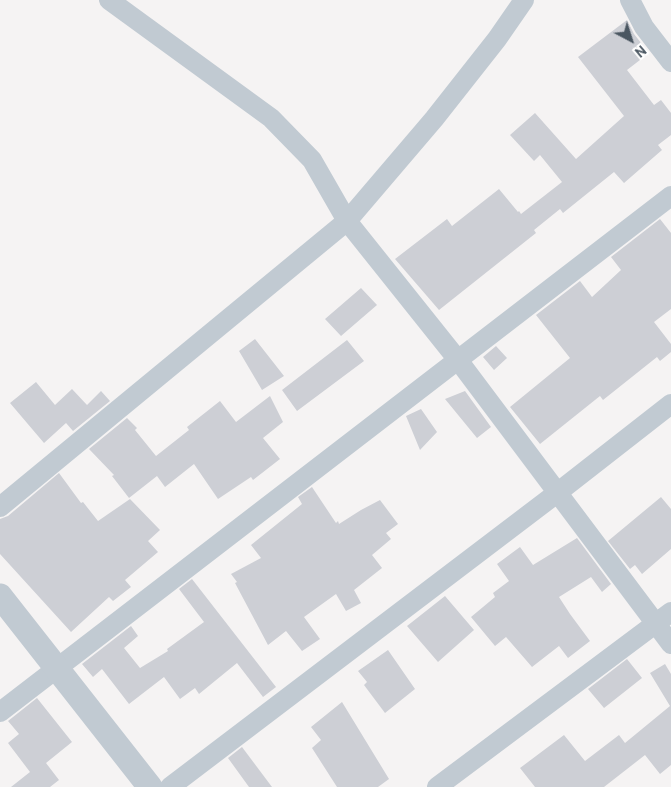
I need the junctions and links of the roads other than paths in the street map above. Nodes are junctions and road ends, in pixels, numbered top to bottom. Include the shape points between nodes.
1 (109, 0) edge
2 (524, 0) edge
3 (630, 0) edge
4 (671, 62) edge
5 (671, 196) edge
6 (347, 221) junction
7 (458, 360) junction
8 (671, 404) edge
9 (557, 493) junction
10 (0, 507) edge
11 (0, 596) edge
12 (671, 612) edge
13 (655, 624) junction
14 (671, 644) edge
15 (56, 670) junction
16 (0, 712) edge
17 (150, 787) edge
18 (170, 787) edge
19 (437, 787) edge

1 - 6 street via 271,118 312,160
2 - 6 street via 434,119
3 - 4 street via 644,27
5 - 7 street
6 - 7 street
6 - 10 street
7 - 9 street
7 - 15 street
8 - 9 street
9 - 13 street
9 - 18 street
11 - 15 street
12 - 13 street
13 - 14 street
13 - 19 street
15 - 16 street
15 - 17 street

